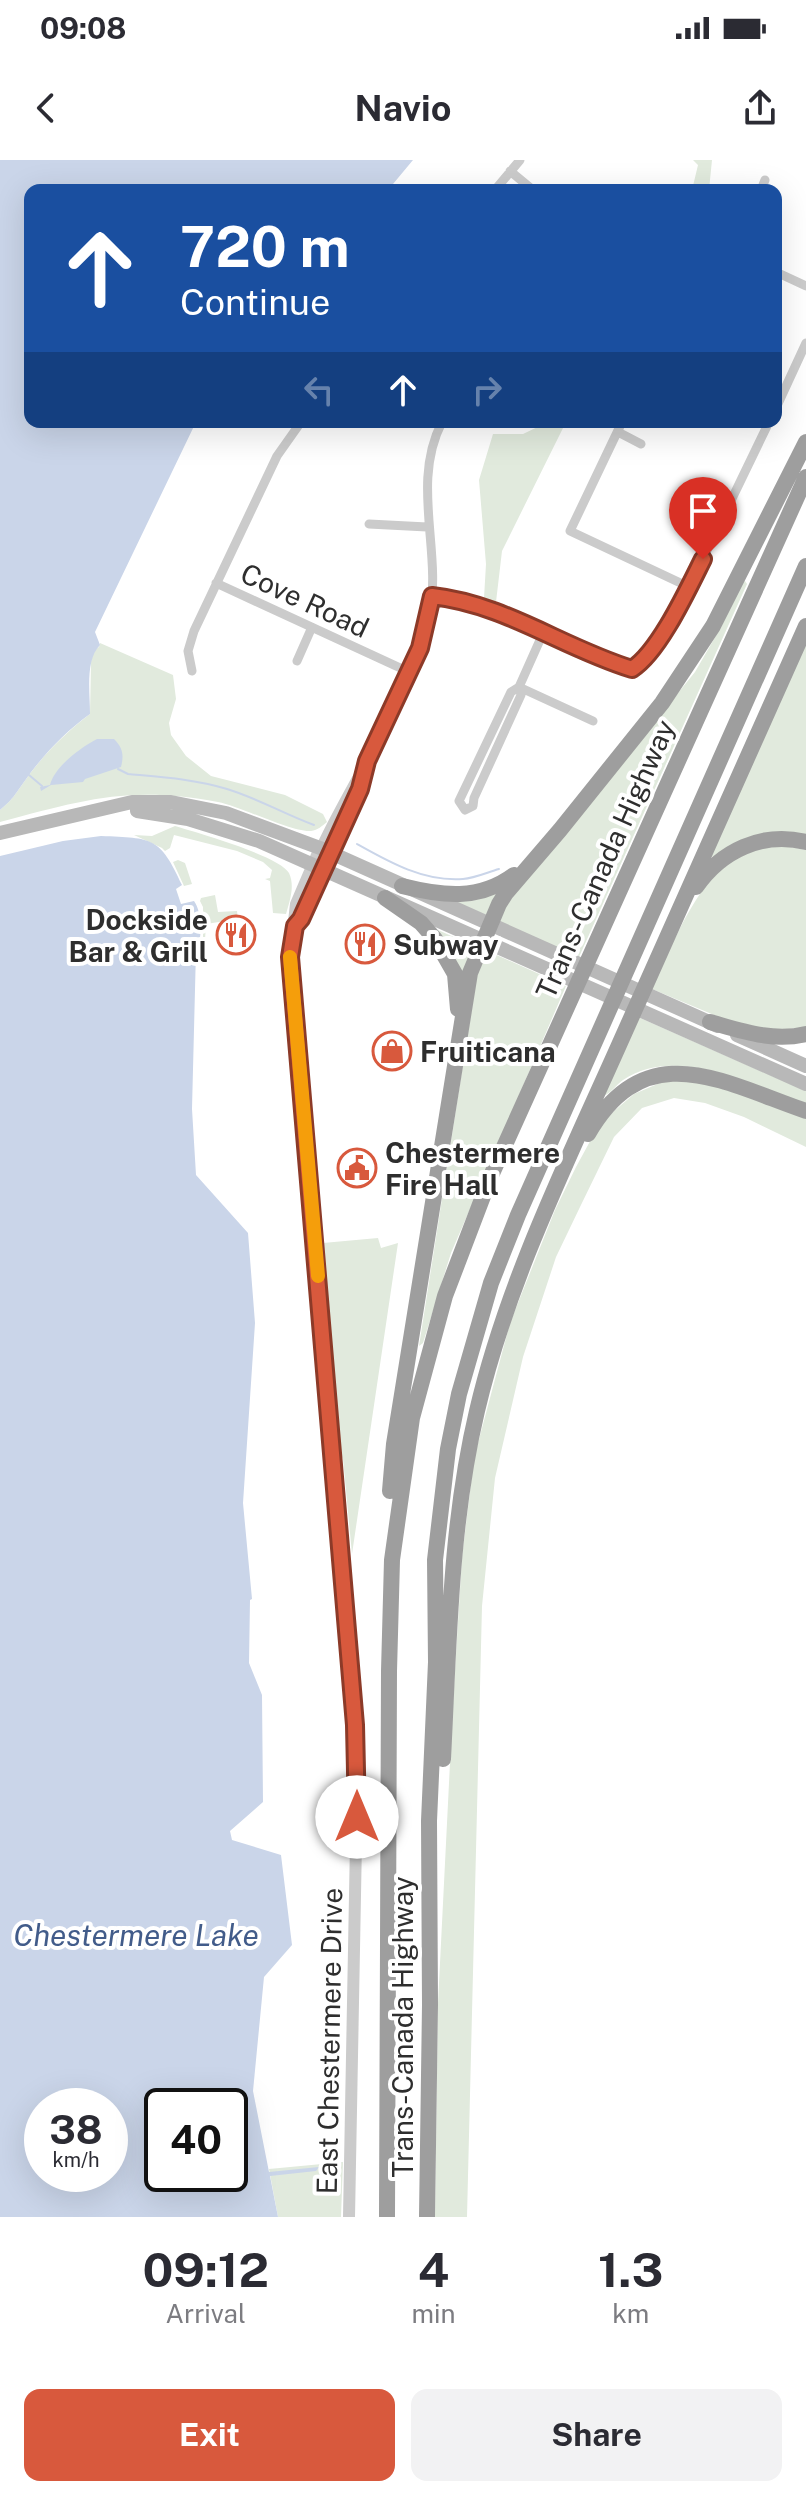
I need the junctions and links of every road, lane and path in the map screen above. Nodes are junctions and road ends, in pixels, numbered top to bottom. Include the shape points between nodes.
1 (520, 160) edge
2 (510, 171) junction
3 (765, 180) dead end
4 (500, 184) edge
5 (526, 184) edge
6 (763, 184) edge
7 (782, 275) edge
8 (806, 286) edge
9 (806, 343) edge
10 (782, 384) edge
11 (297, 428) edge
12 (439, 428) edge
13 (620, 428) edge
14 (621, 428) edge
15 (766, 428) edge
16 (806, 442) edge
17 (641, 444) dead end
18 (806, 477) edge
19 (369, 524) dead end
20 (427, 527) junction
21 (806, 566) edge
22 (216, 583) junction
23 (689, 587) junction
24 (432, 596) junction
25 (806, 626) edge
26 (312, 627) junction
27 (544, 631) junction
28 (297, 661) dead end
29 (192, 671) dead end
30 (409, 672) junction
31 (519, 687) junction
32 (593, 721) dead end
33 (104, 809) junction
34 (0, 833) edge
35 (806, 842) edge
36 (325, 851) junction
37 (531, 861) junction
38 (318, 867) junction
39 (402, 886) junction
40 (385, 898) junction
41 (674, 922) junction
42 (488, 934) junction
43 (710, 1022) junction
44 (673, 1025) junction
45 (460, 1034) junction
46 (806, 1034) edge
47 (806, 1066) edge
48 (806, 1077) edge
49 (806, 1084) edge
50 (806, 1111) edge
51 (547, 1205) junction
52 (389, 1671) junction
53 (429, 2060) junction
54 (349, 2217) edge
55 (387, 2217) edge
56 (427, 2217) edge

1 - 2 street
2 - 4 street
2 - 5 street
3 - 6 street
7 - 8 street
9 - 10 street
11 - 22 street, Cove Road via 277,456
12 - 20 street via 429,462
13 - 23 street via 570,531
14 - 17 street
15 - 23 street
16 - 37 highway via 713,626 662,703
18 - 52 highway, Trans-Canada Highway via 463,1244 416,1402 403,1471 392,1560
19 - 20 street
20 - 24 street
21 - 53 highway, Trans-Canada Highway via 518,1215 491,1283 459,1394 435,1560
22 - 26 street, Cove Road
22 - 29 street via 188,651
23 - 27 street via 632,669
24 - 27 street via 478,604
24 - 30 street
25 - 41 highway
26 - 28 street
26 - 30 street, Cove Road
27 - 31 street
30 - 36 street via 349,787
31 - 31 street via 511,692 459,801 465,810 473,806 521,695
31 - 32 street
33 - 34 main road
33 - 36 main road via 132,802 189,805 243,819
33 - 38 main road via 214,825
35 - 41 highway via 771,839 732,852 701,880
36 - 38 street, East Chestermere Drive
36 - 39 main road
37 - 39 highway via 499,885 475,893 435,894
37 - 42 highway via 499,904
38 - 40 main road
38 - 54 street, East Chestermere Drive via 296,904 290,957 355,1725
39 - 42 main road
40 - 42 main road
40 - 45 highway via 421,923 455,974
41 - 51 highway
42 - 43 main road
42 - 44 main road
42 - 45 highway via 470,973
43 - 46 highway via 765,1037
43 - 47 main road
44 - 48 main road
44 - 49 main road
45 - 52 highway via 394,1444 381,1585
50 - 51 highway via 693,1074 632,1083 598,1118
51 - 53 highway via 499,1332 467,1460 451,1600
52 - 55 highway, Trans-Canada Highway
53 - 56 highway, Trans-Canada Highway

